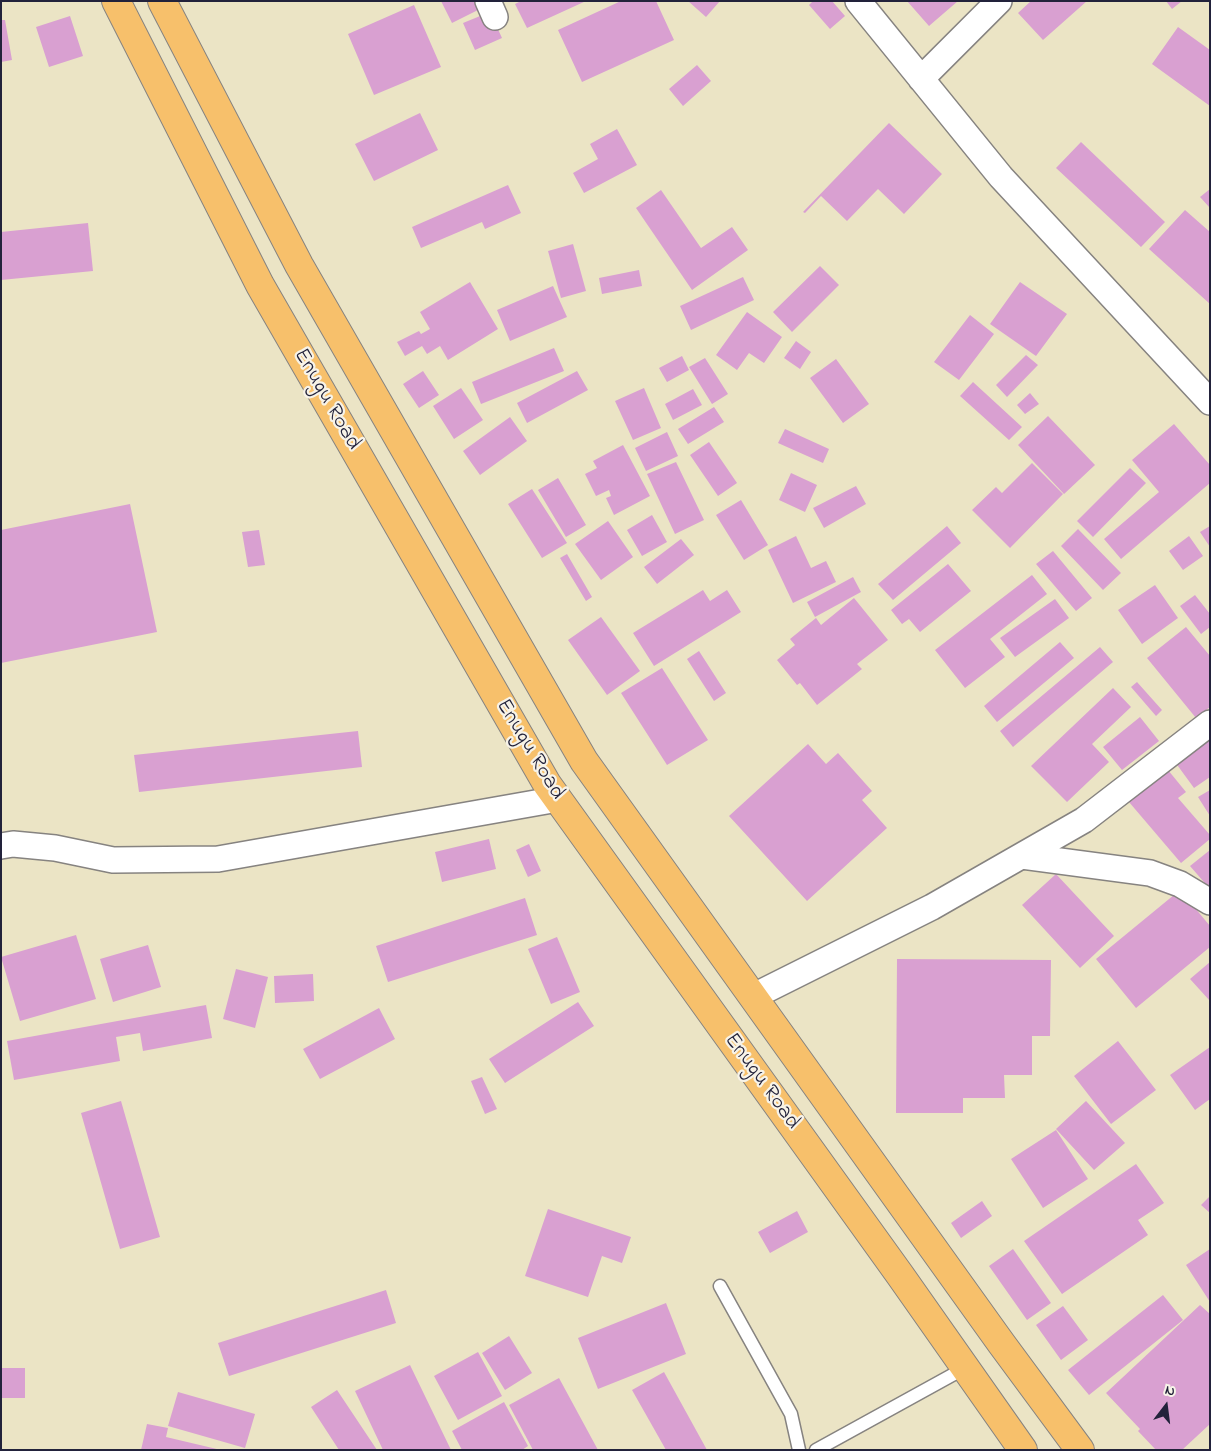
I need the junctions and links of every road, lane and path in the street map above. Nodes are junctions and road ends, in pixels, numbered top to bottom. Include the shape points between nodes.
1 (116, 1) edge
2 (162, 1) edge
3 (858, 1) edge
4 (999, 1) edge
5 (921, 79) junction
6 (1206, 392) edge
7 (1210, 723) edge
8 (558, 799) junction
9 (1, 846) edge
10 (1022, 856) junction
11 (1210, 902) edge
12 (754, 996) junction
13 (720, 1286) dead end
14 (965, 1368) junction
15 (799, 1450) edge
16 (816, 1450) edge
17 (1023, 1450) edge
18 (1080, 1450) edge

1 - 8 main road, Enugu Road via 260,285
2 - 12 main road via 299,265 584,761
3 - 5 street
4 - 5 street
5 - 6 street via 1001,177
7 - 10 street via 1084,820
8 - 9 street via 218,859 113,860 55,848
8 - 14 main road, Enugu Road
10 - 11 street via 1150,874 1180,884
10 - 12 street via 932,907
12 - 18 main road
13 - 15 lane via 791,1414
14 - 16 lane
14 - 17 main road, Enugu Road

